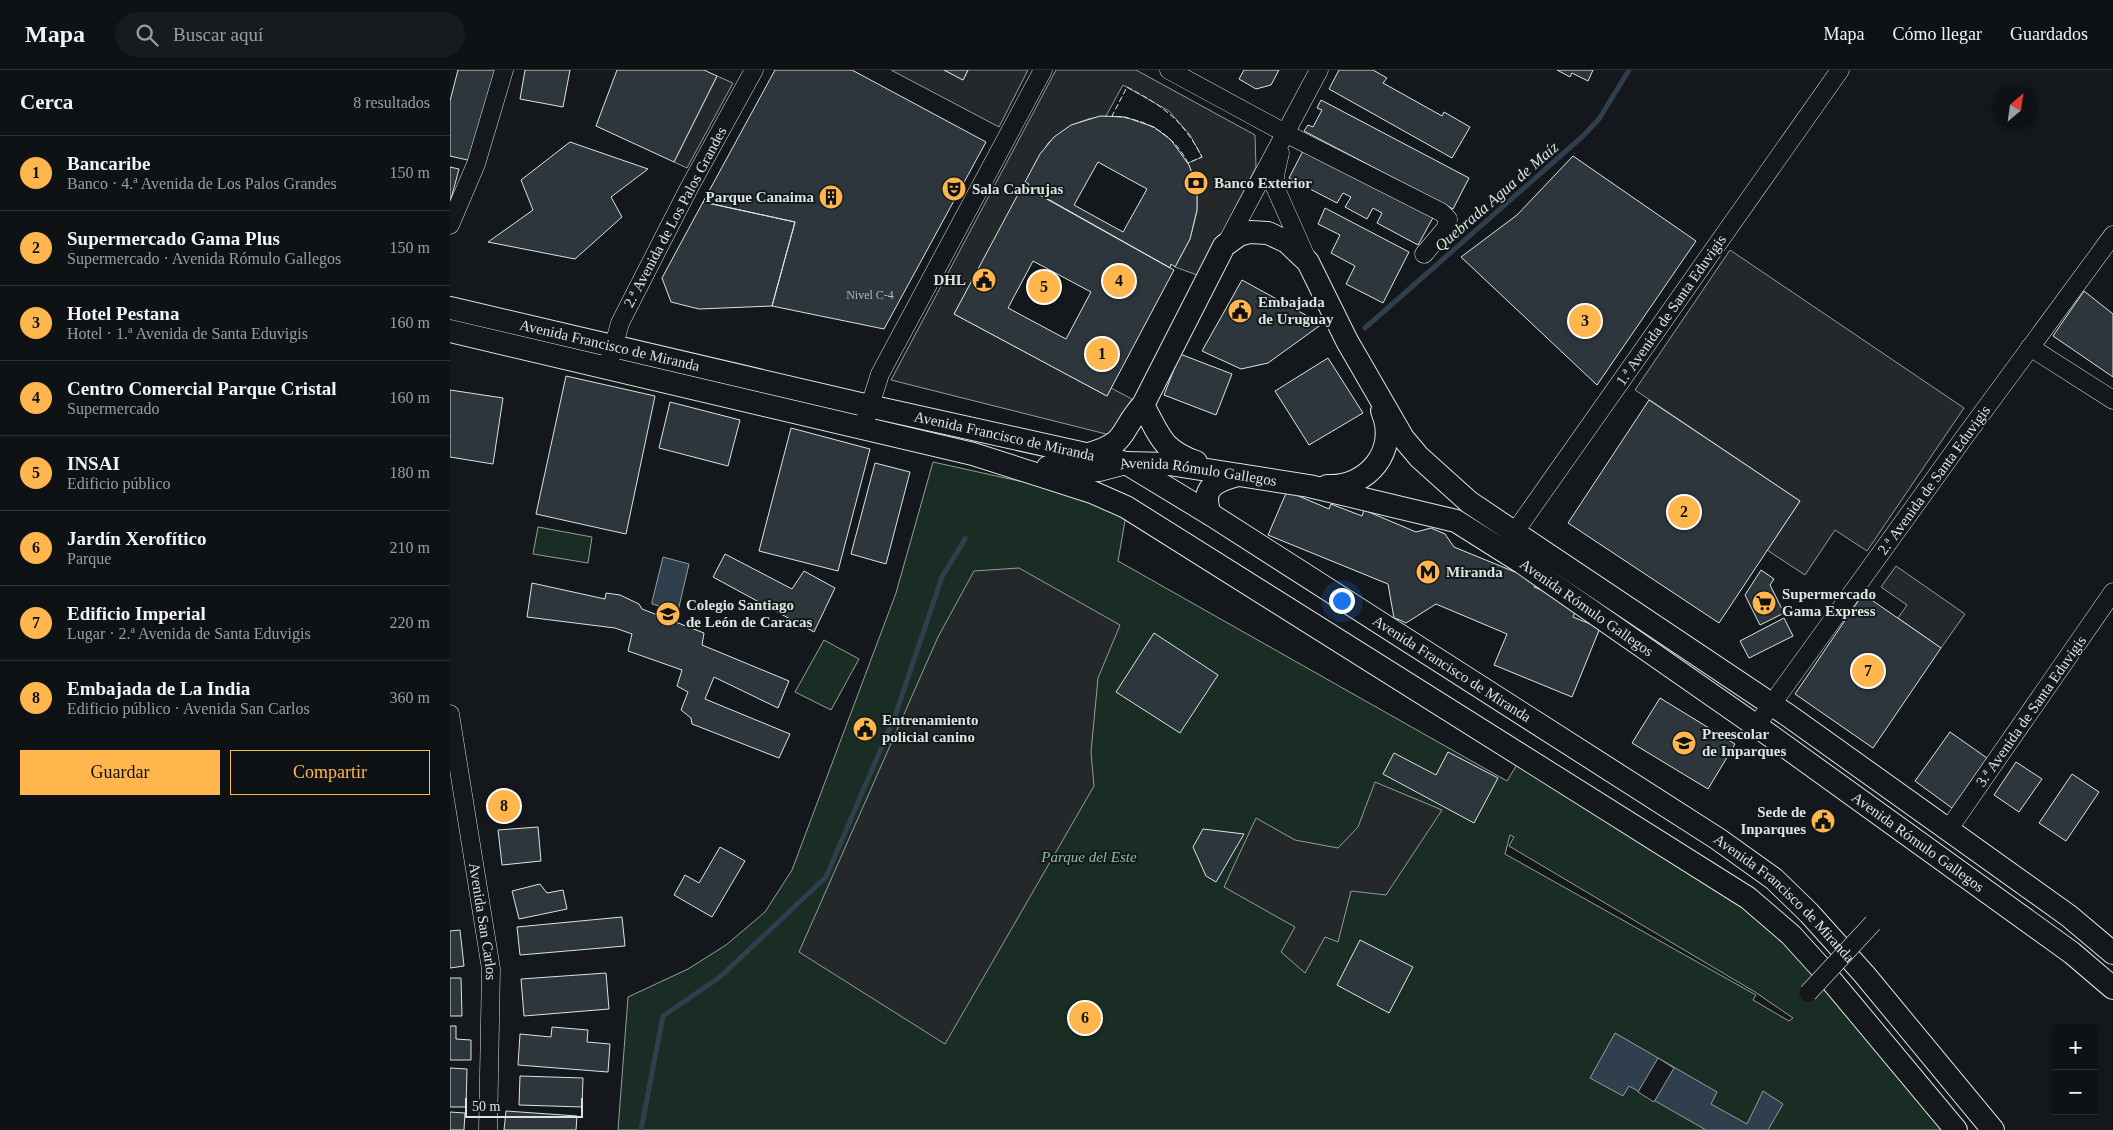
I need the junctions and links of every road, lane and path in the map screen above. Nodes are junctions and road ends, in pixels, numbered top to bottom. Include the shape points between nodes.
1 (504, 70) edge
2 (754, 70) edge
3 (1043, 70) edge
4 (1169, 70) edge
5 (1319, 70) edge
6 (1840, 70) edge
7 (1285, 134) junction
8 (450, 225) edge
9 (2113, 235) edge
10 (1224, 246) junction
11 (1424, 254) dead end
12 (1308, 262) junction
13 (450, 308) edge
14 (450, 331) edge
15 (614, 345) junction
16 (2030, 346) junction
17 (606, 368) junction
18 (1370, 383) junction
19 (2113, 400) edge
20 (1143, 405) junction
21 (869, 406) junction
22 (863, 428) junction
23 (973, 454) junction
24 (1089, 454) junction
25 (1126, 463) junction
26 (1242, 475) junction
27 (1309, 486) junction
28 (1210, 514) junction
29 (1509, 541) junction
30 (2113, 592) edge
31 (1772, 704) junction
32 (450, 714) edge
33 (1756, 726) junction
34 (1948, 830) junction
35 (1873, 923) dead end
36 (2113, 953) edge
37 (2113, 988) edge
38 (1808, 993) dead end
39 (488, 1130) edge
40 (1956, 1130) edge
41 (1992, 1130) edge

1 - 8 street via 476,164
2 - 15 street, 2.ª Avenida de Los Palos Grandes via 620,322
3 - 21 street via 880,374
4 - 7 street
5 - 7 street
6 - 29 street, 1.ª Avenida de Santa Eduvigis
7 - 10 street
7 - 11 street via 1441,212 1448,219 1446,228
7 - 12 street via 1274,175 1275,187
9 - 16 street, 2.ª Avenida de Santa Eduvigis
10 - 12 main road, Avenida Rómulo Gallegos via 1239,235 1268,233 1287,242
10 - 20 main road
12 - 18 main road, Avenida Rómulo Gallegos
13 - 15 main road, Avenida Francisco de Miranda
14 - 17 main road, Avenida Francisco de Miranda
15 - 17 street, 2.ª Avenida de Los Palos Grandes
15 - 21 main road, Avenida Francisco de Miranda
16 - 19 street
16 - 31 street, 2.ª Avenida de Santa Eduvigis
17 - 22 main road, Avenida Francisco de Miranda
18 - 27 main road via 1387,429 1382,457 1370,471 1350,485
18 - 29 main road, Avenida Rómulo Gallegos via 1403,438 1419,457
20 - 24 main road via 1120,440 1107,449
20 - 26 main road via 1156,434 1174,452
21 - 22 street
21 - 24 main road, Avenida Francisco de Miranda
22 - 23 main road, Avenida Francisco de Miranda
23 - 25 main road, Avenida Rómulo Gallegos via 1072,472
23 - 40 main road, Avenida Francisco de Miranda via 1092,492 1126,507 1748,898 1791,935 1820,967
24 - 25 main road, Avenida Francisco de Miranda
25 - 26 main road, Avenida Rómulo Gallegos via 1169,464
25 - 28 main road, Avenida Francisco de Miranda
26 - 27 main road, Avenida Rómulo Gallegos
26 - 28 main road via 1220,480 1211,488 1206,502
27 - 29 main road, Avenida Rómulo Gallegos via 1456,521
28 - 41 main road, Avenida Francisco de Miranda via 1718,839 1774,880 1809,912 1853,961
29 - 31 main road, Avenida Rómulo Gallegos
29 - 33 main road, Avenida Rómulo Gallegos
30 - 34 street, 3.ª Avenida de Santa Eduvigis
31 - 33 street, 2.ª Avenida de Santa Eduvigis
31 - 34 main road, Avenida Rómulo Gallegos
32 - 39 street, Avenida San Carlos via 491,969
33 - 37 main road, Avenida Rómulo Gallegos via 2072,953
34 - 36 main road, Avenida Rómulo Gallegos via 2069,916
35 - 38 street, bridge

